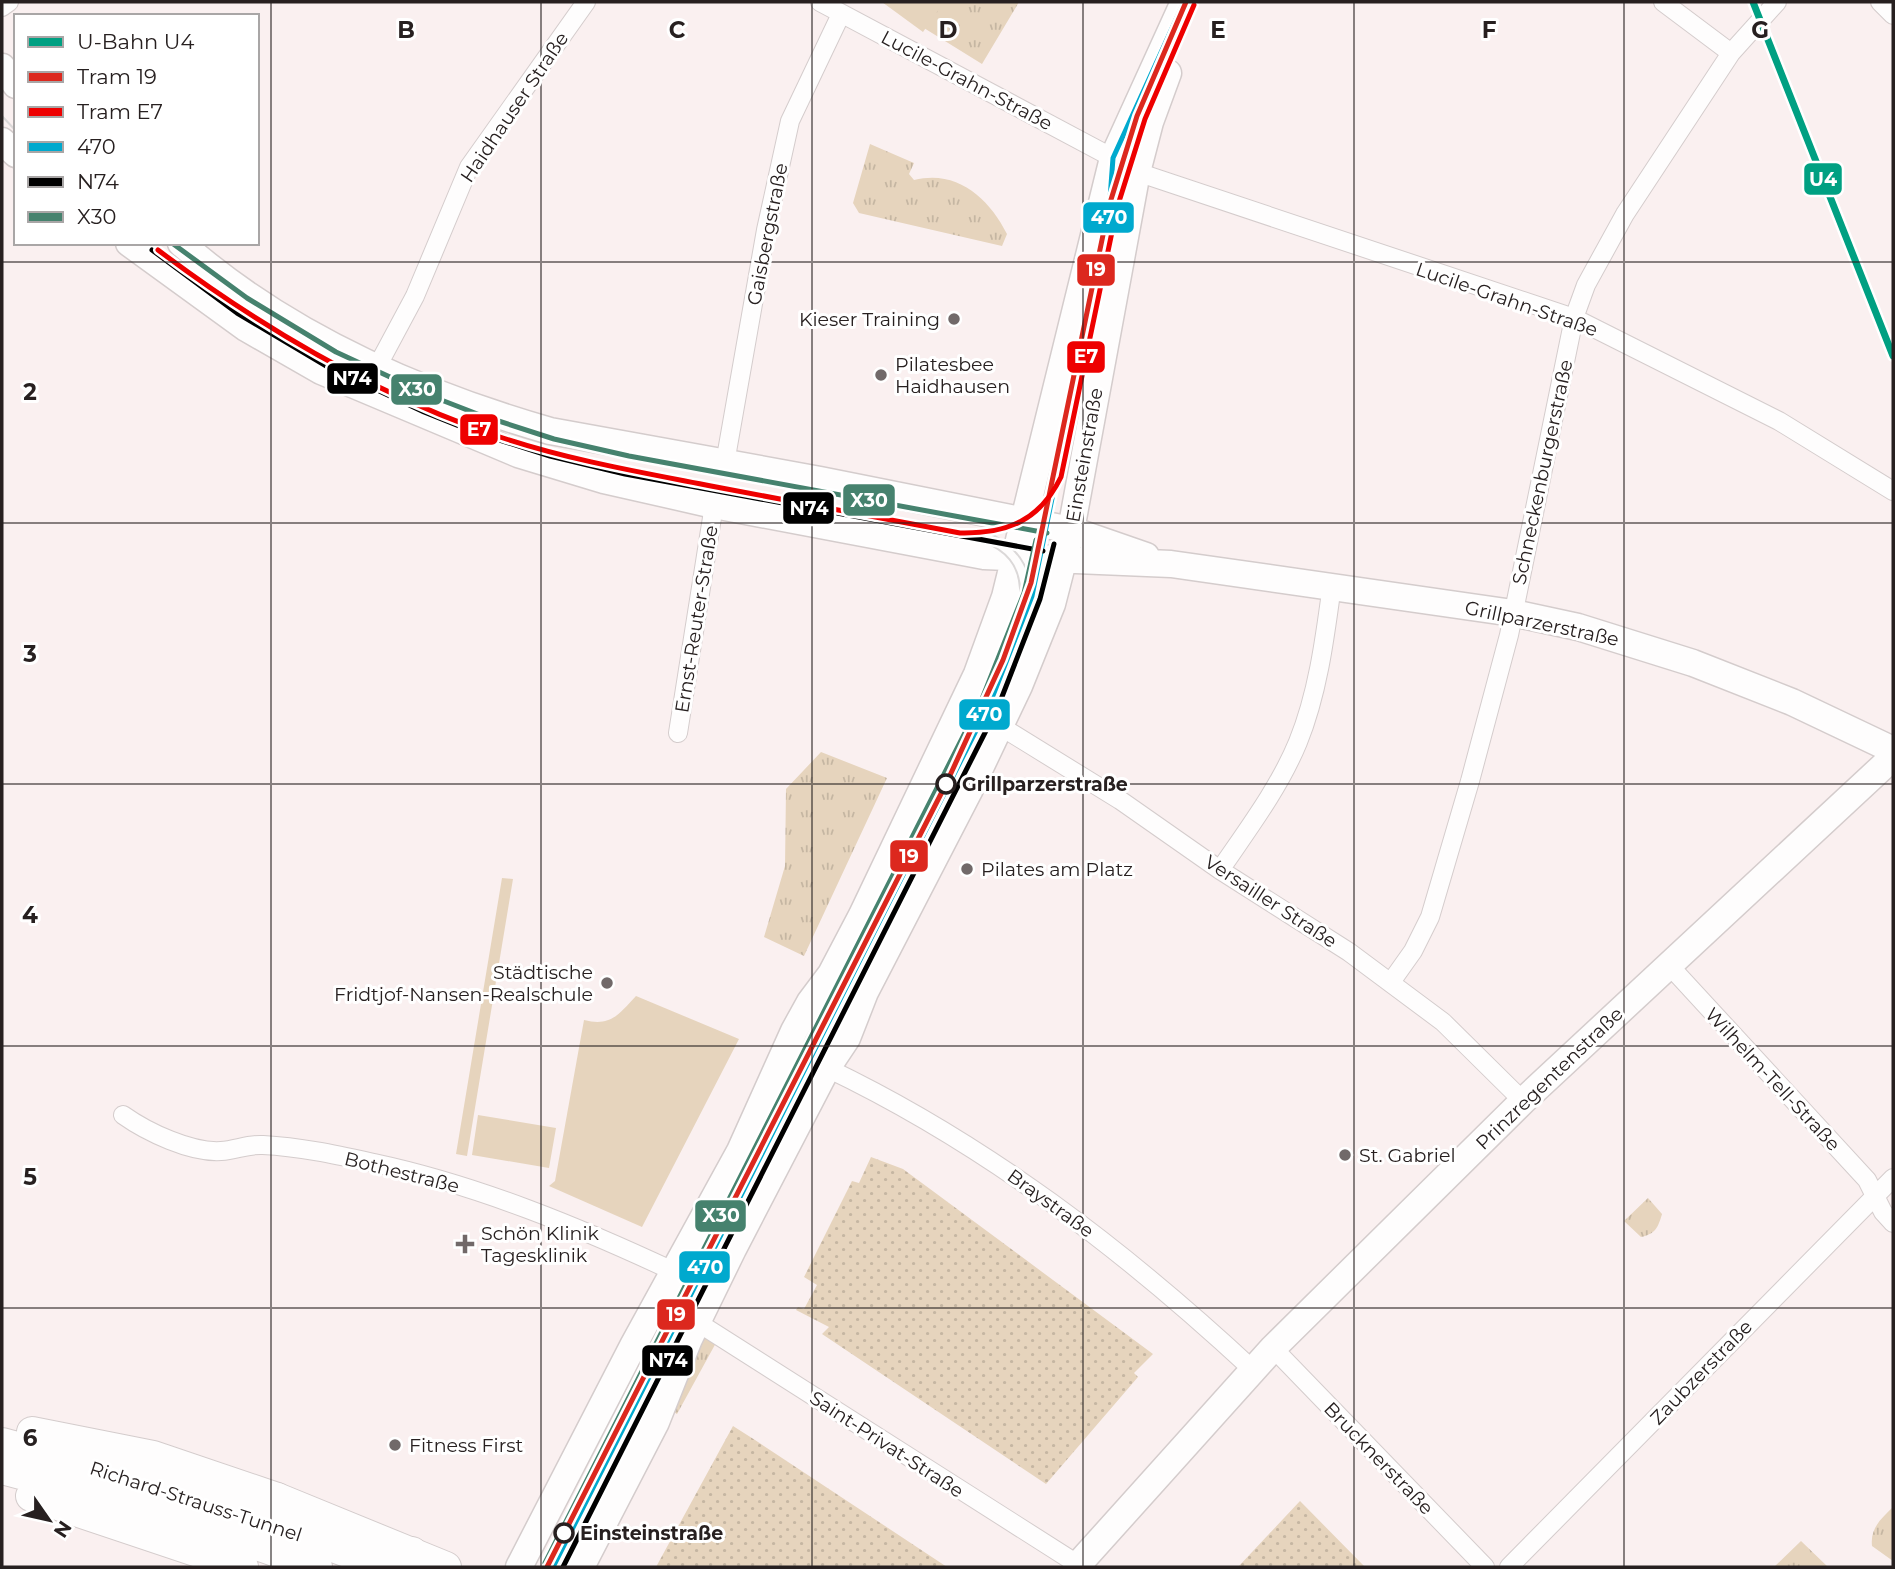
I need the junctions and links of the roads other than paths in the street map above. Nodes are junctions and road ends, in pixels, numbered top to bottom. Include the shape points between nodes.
1 (9, 2) edge
2 (586, 2) edge
3 (820, 2) edge
4 (1184, 2) edge
5 (1201, 2) edge
6 (1663, 2) edge
7 (1777, 2) edge
8 (1880, 2) edge
9 (2, 7) edge
10 (841, 14) junction
11 (1893, 15) edge
12 (1731, 53) junction
13 (2, 67) edge
14 (14, 82) edge
15 (1113, 158) junction
16 (1137, 172) junction
17 (132, 245) edge
18 (183, 245) edge
19 (1574, 318) junction
20 (377, 367) junction
21 (725, 463) junction
22 (1891, 484) edge
23 (714, 505) junction
24 (1023, 520) junction
25 (1071, 530) junction
26 (1014, 557) junction
27 (1064, 560) junction
28 (1171, 564) junction
29 (1332, 585) junction
30 (1513, 613) junction
31 (1000, 726) junction
32 (678, 733) dead end
33 (1893, 750) edge
34 (1893, 757) edge
35 (1220, 870) junction
36 (1668, 964) junction
37 (1391, 982) junction
38 (827, 1068) junction
39 (1523, 1101) junction
40 (123, 1115) dead end
41 (1893, 1178) edge
42 (1874, 1196) junction
43 (1893, 1223) edge
44 (675, 1272) junction
45 (697, 1322) junction
46 (1273, 1348) junction
47 (1253, 1370) junction
48 (2, 1433) edge
49 (2, 1443) edge
50 (2, 1469) edge
51 (2, 1485) edge
52 (406, 1562) edge
53 (1079, 1566) edge
54 (243, 1567) edge
55 (317, 1567) edge
56 (446, 1567) edge
57 (519, 1567) edge
58 (581, 1567) edge
59 (1485, 1567) edge
60 (1509, 1567) edge

1 - 9 street
2 - 20 street, Haidhauser Straße via 469,167 415,296
3 - 10 street, Lucile-Grahn-Straße
4 - 15 main road, Einsteinstraße
5 - 16 main road, Einsteinstraße via 1166,78
6 - 12 street
7 - 12 street, Schneckenburgerstraße
8 - 11 street
10 - 15 street, Lucile-Grahn-Straße
10 - 21 street, Gaisbergstraße via 790,121
12 - 19 street, Schneckenburgerstraße via 1625,214 1586,285
13 - 14 main road
15 - 24 main road, Einsteinstraße
16 - 19 street, Lucile-Grahn-Straße
16 - 25 main road, Einsteinstraße
17 - 23 main road, Grillparzerstraße via 246,328 356,388 518,454
18 - 20 main road, Grillparzerstraße via 276,313
19 - 22 street, Lucile-Grahn-Straße via 1743,401
19 - 30 street, Schneckenburgerstraße
20 - 21 main road, Grillparzerstraße via 550,431
21 - 24 main road, Grillparzerstraße
23 - 26 main road, Grillparzerstraße via 984,556
23 - 32 street, Ernst-Reuter-Straße
24 - 25 main road, Grillparzerstraße
24 - 26 main road, Einsteinstraße
25 - 27 main road, Einsteinstraße
25 - 28 main road, Grillparzerstraße
26 - 27 main road, Grillparzerstraße
26 - 44 main road, Einsteinstraße via 994,631 950,733 862,915 794,1031 740,1151
27 - 28 main road, Grillparzerstraße
27 - 31 main road, Einsteinstraße via 1044,624
28 - 29 main road, Grillparzerstraße
29 - 30 main road, Grillparzerstraße
29 - 35 street via 1317,675 1298,742 1266,803
30 - 33 main road, Grillparzerstraße via 1578,627 1693,663 1792,702
30 - 37 street, Schneckenburgerstraße via 1430,917
31 - 35 street, Versailler Straße via 1120,800
31 - 38 main road, Einsteinstraße via 865,992 853,1026
34 - 36 main road, Prinzregentenstraße
35 - 37 street, Versailler Straße
36 - 39 main road, Prinzregentenstraße
36 - 42 street, Wilhelm-Tell-Straße via 1867,1180
37 - 39 street, Versailler Straße via 1443,1022
38 - 45 main road, Einsteinstraße
38 - 47 street, Braystraße via 961,1139 1090,1229
39 - 46 main road, Prinzregentenstraße
40 - 44 street, Bothestraße via 165,1140 220,1151 251,1144 294,1147 453,1184 536,1213
41 - 42 street, Zaubzerstraße
42 - 43 street, Wilhelm-Tell-Straße
42 - 60 street, Zaubzerstraße
44 - 57 main road, Einsteinstraße
45 - 53 street, Saint-Privat-Straße
45 - 58 main road, Einsteinstraße via 656,1422
46 - 47 main road, Prinzregentenstraße
46 - 59 street, Brucknerstraße
47 - 53 main road, Prinzregentenstraße
48 - 52 main road via 26,1431 153,1456 277,1498
49 - 52 main road, Richard-Strauss-Tunnel via 185,1493
50 - 55 main road, Richard-Strauss-Tunnel via 248,1540
51 - 54 main road
52 - 56 main road

